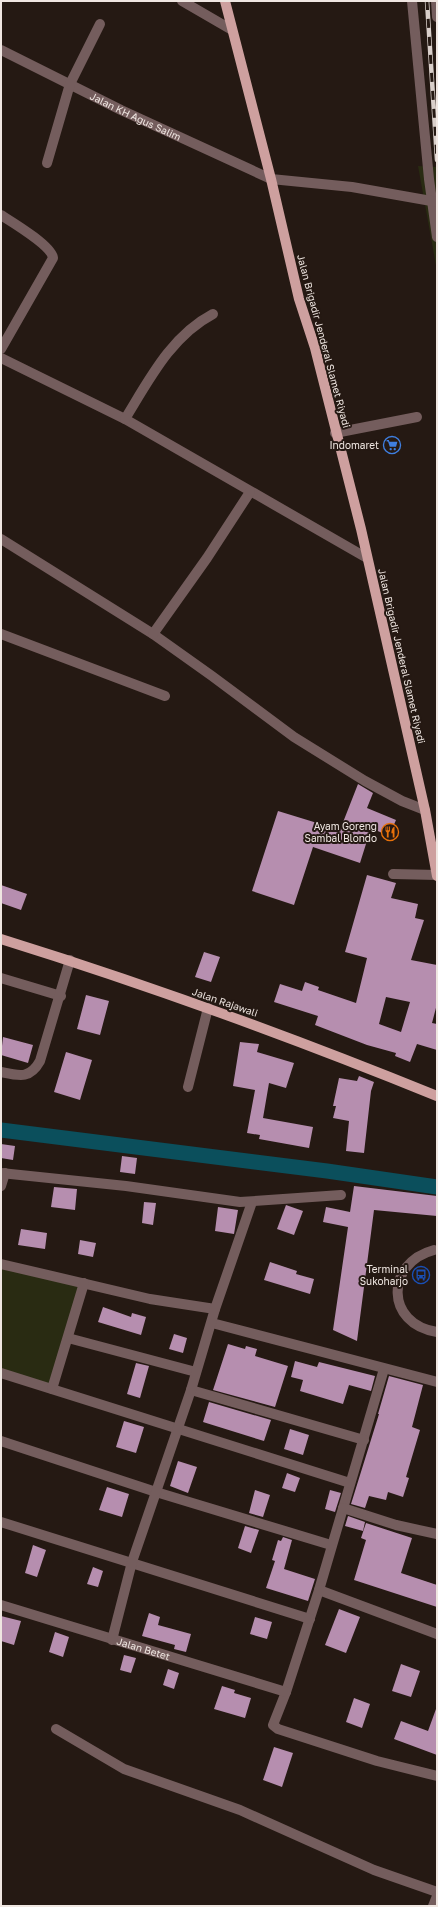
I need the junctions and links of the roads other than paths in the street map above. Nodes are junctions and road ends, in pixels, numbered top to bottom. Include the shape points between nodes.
1 (182, 1) edge
2 (225, 1) edge
3 (412, 1) edge
4 (436, 1) edge
5 (437, 17) edge
6 (100, 24) dead end
7 (232, 30) junction
8 (1, 50) edge
9 (70, 84) junction
10 (47, 163) dead end
11 (271, 179) junction
12 (434, 202) edge
13 (1, 215) edge
14 (437, 237) edge
15 (213, 314) dead end
16 (1, 349) edge
17 (1, 358) edge
18 (417, 417) dead end
19 (125, 419) junction
20 (335, 433) junction
21 (250, 492) junction
22 (1, 539) edge
23 (366, 558) junction
24 (1, 634) edge
25 (153, 634) junction
26 (165, 696) dead end
27 (425, 810) junction
28 (393, 874) dead end
29 (437, 875) edge
30 (1, 939) edge
31 (70, 960) junction
32 (1, 978) edge
33 (61, 996) junction
34 (208, 1008) junction
35 (1, 1072) edge
36 (188, 1087) dead end
37 (437, 1096) edge
38 (3, 1173) edge
39 (1, 1186) edge
40 (341, 1195) dead end
41 (252, 1202) junction
42 (435, 1246) edge
43 (1, 1264) edge
44 (84, 1283) junction
45 (215, 1309) junction
46 (212, 1323) junction
47 (437, 1332) edge
48 (68, 1338) junction
49 (384, 1369) junction
50 (196, 1372) junction
51 (1, 1374) edge
52 (437, 1382) edge
53 (52, 1389) junction
54 (191, 1390) junction
55 (177, 1430) junction
56 (364, 1440) junction
57 (1, 1441) edge
58 (350, 1483) junction
59 (156, 1492) junction
60 (343, 1508) junction
61 (1, 1522) edge
62 (437, 1534) edge
63 (331, 1545) junction
64 (132, 1562) junction
65 (319, 1590) junction
66 (1, 1605) edge
67 (310, 1619) junction
68 (437, 1634) edge
69 (112, 1640) junction
70 (286, 1692) junction
71 (56, 1729) dead end
72 (437, 1776) edge
73 (437, 1892) edge
74 (437, 1896) edge
75 (433, 1906) edge

1 - 7 street
2 - 7 main road, Jalan Brigadir Jenderal Slamet Riyadi
3 - 12 street
4 - 5 street
6 - 9 street
7 - 11 main road, Jalan Brigadir Jenderal Slamet Riyadi
8 - 9 street, Jalan KH Agus Salim
9 - 10 street
9 - 11 street, Jalan KH Agus Salim
11 - 12 street, Jalan KH Agus Salim via 352,187
11 - 20 main road, Jalan Brigadir Jenderal Slamet Riyadi via 299,299 315,348
12 - 14 street
13 - 16 street via 27,232 51,252 53,258
15 - 19 street via 198,322 167,353
17 - 19 street
18 - 20 street
19 - 21 street
20 - 23 main road, Jalan Brigadir Jenderal Slamet Riyadi via 361,529
21 - 23 street
21 - 25 street via 223,536
22 - 25 street
23 - 27 main road, Jalan Brigadir Jenderal Slamet Riyadi
24 - 26 street
25 - 27 street via 294,738 364,781
27 - 29 main road, Jalan Brigadir Jenderal Slamet Riyadi
28 - 29 street
30 - 31 main road, Jalan Rajawali
31 - 33 street
31 - 34 main road, Jalan Rajawali
32 - 33 street
33 - 35 street via 35,1069 29,1074 19,1076
34 - 36 street
34 - 37 main road, Jalan Rajawali via 318,1048
38 - 39 street
38 - 41 street
40 - 41 street
41 - 45 street
42 - 47 street via 408,1263 399,1284 399,1302 400,1308 409,1320 420,1327
43 - 44 street
44 - 45 street via 150,1299
44 - 48 street
45 - 46 street
46 - 49 street
46 - 50 street
48 - 50 street
48 - 53 street
49 - 52 street
49 - 56 street
50 - 54 street
51 - 53 street
53 - 55 street
54 - 55 street
54 - 56 street
55 - 58 street
55 - 59 street
56 - 58 street
57 - 59 street
58 - 60 street
59 - 63 street
59 - 64 street
60 - 62 street via 396,1525
60 - 63 street
61 - 64 street
63 - 65 street
64 - 67 street
64 - 69 street
65 - 67 street
65 - 68 street
66 - 69 street, Jalan Betet
67 - 70 street
69 - 70 street, Jalan Betet
70 - 72 street via 273,1723 275,1728 378,1761
71 - 73 street via 124,1769 240,1810 374,1870
74 - 75 street

